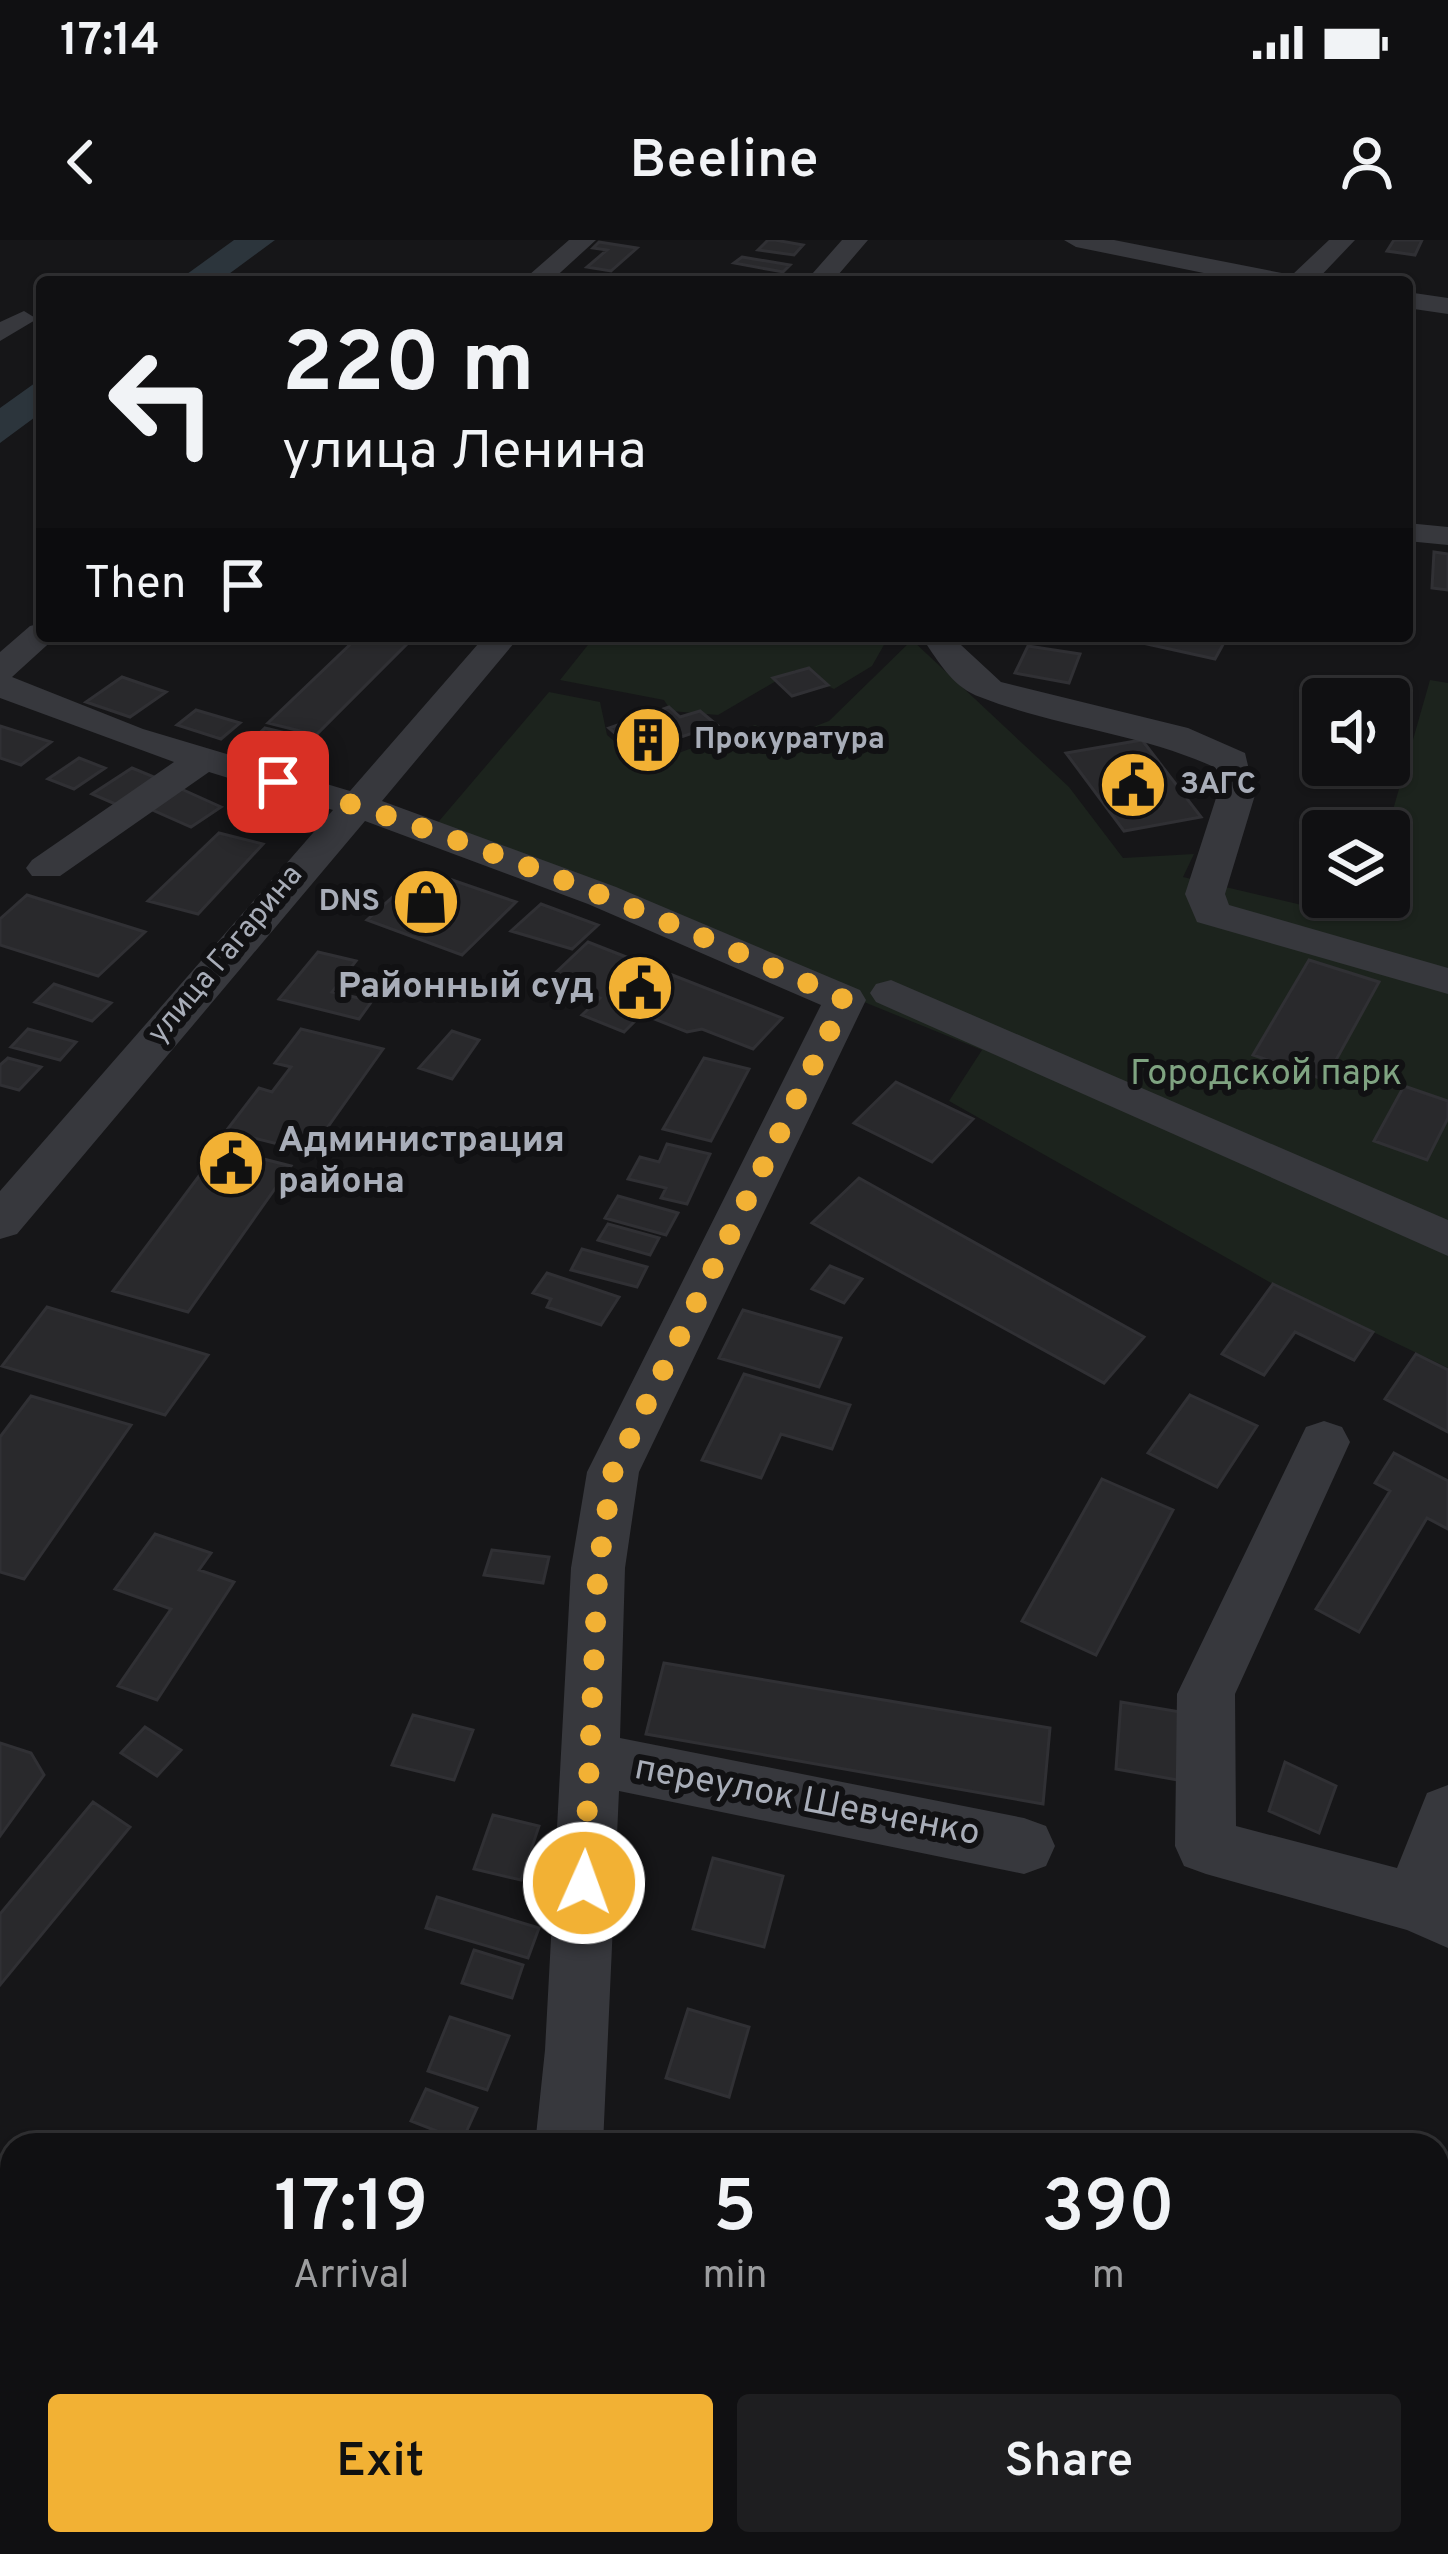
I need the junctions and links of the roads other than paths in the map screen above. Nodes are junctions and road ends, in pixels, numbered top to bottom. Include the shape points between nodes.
1 (584, 240) edge
2 (856, 240) edge
3 (1076, 240) edge
4 (1343, 240) edge
5 (541, 276) edge
6 (823, 276) edge
7 (1256, 276) edge
8 (1306, 276) edge
9 (1413, 301) edge
10 (1448, 306) edge
11 (1413, 533) edge
12 (1448, 536) edge
13 (36, 638) edge
14 (498, 642) edge
15 (945, 642) edge
16 (0, 670) edge
17 (0, 685) edge
18 (202, 760) junction
19 (354, 804) junction
20 (46, 868) dead end
21 (1448, 981) edge
22 (868, 996) junction
23 (0, 1222) edge
24 (1448, 1239) edge
25 (1324, 1442) dead end
26 (589, 1758) junction
27 (1448, 1813) edge
28 (1024, 1846) dead end
29 (1432, 1910) edge
30 (570, 2133) edge

1 - 5 street
2 - 6 street
3 - 7 street
4 - 8 street
9 - 10 street
11 - 12 street
13 - 16 street
14 - 19 street, улица Гагарина
15 - 21 street via 960,668 989,689 1181,737 1232,761 1236,795 1205,894 1210,913
17 - 18 street
18 - 19 street
18 - 20 street
19 - 22 street
19 - 23 street, улица Гагарина
22 - 24 street
22 - 26 street via 613,1472 598,1568
25 - 29 street via 1206,1694 1206,1846
26 - 28 street, переулок Шевченко
26 - 30 street
27 - 29 street

